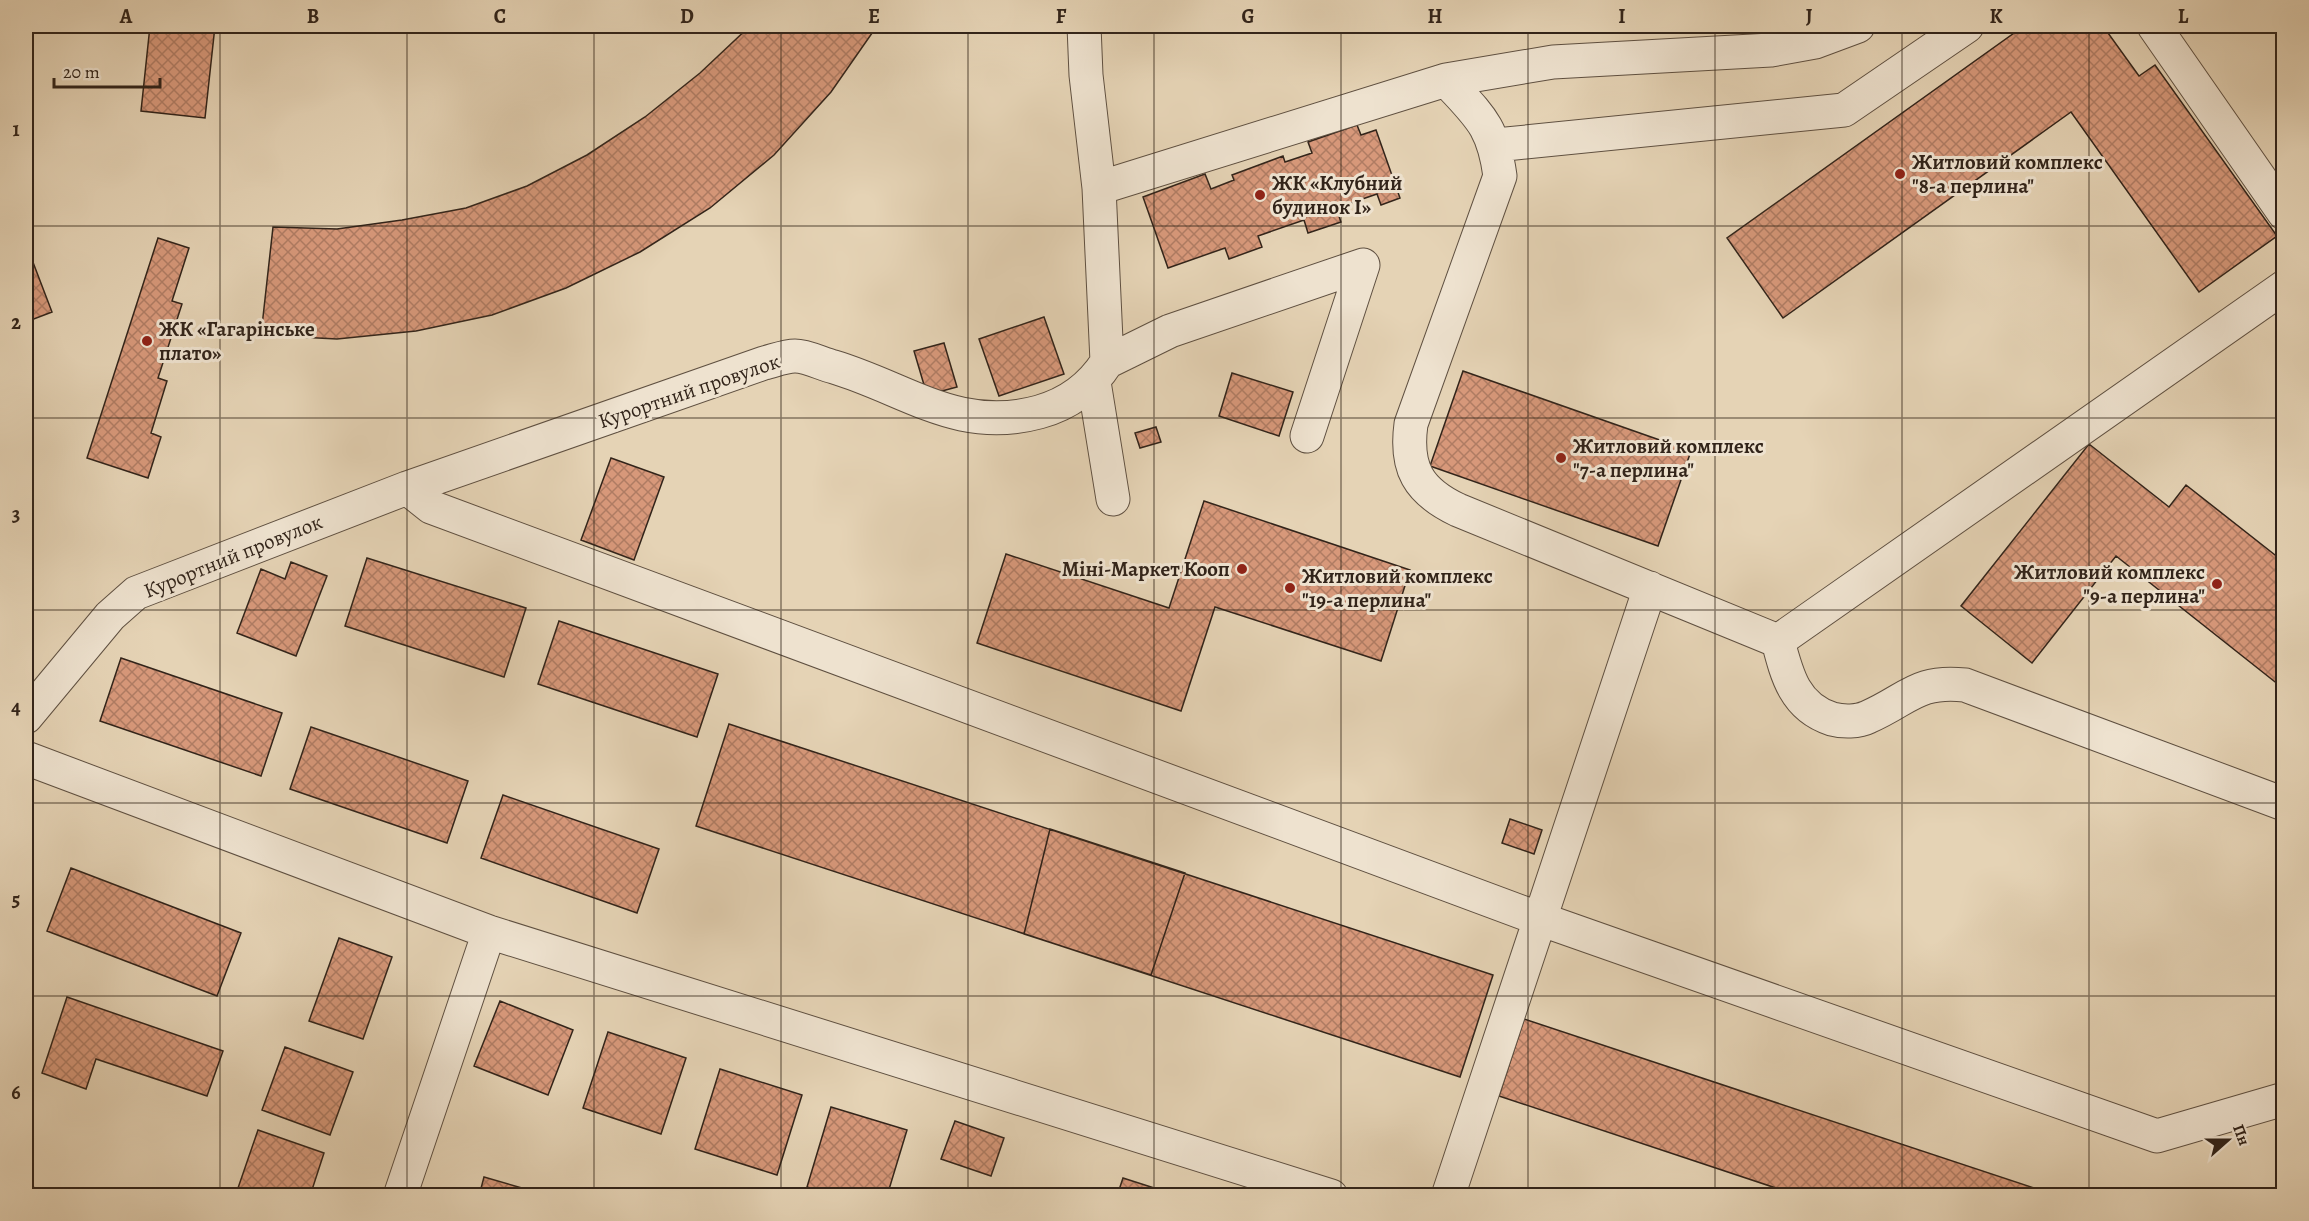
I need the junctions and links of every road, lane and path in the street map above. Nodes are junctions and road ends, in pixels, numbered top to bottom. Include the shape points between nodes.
1 (1084, 26) edge
2 (1858, 26) edge
3 (1967, 26) edge
4 (2154, 26) edge
5 (1446, 80) junction
6 (1496, 145) junction
7 (1099, 188) junction
8 (2283, 213) edge
9 (2283, 286) edge
10 (1101, 372) junction
11 (1307, 436) dead end
12 (407, 488) junction
13 (1113, 499) dead end
14 (1650, 588) junction
15 (1778, 641) junction
16 (26, 717) edge
17 (26, 758) edge
18 (2283, 804) edge
19 (1540, 919) junction
20 (489, 932) junction
21 (2283, 1099) edge
22 (400, 1196) edge
23 (1331, 1196) edge
24 (1448, 1196) edge

1 - 7 street
2 - 5 street via 1815,42 1771,50 1553,62
3 - 6 street via 1844,110
4 - 8 street
5 - 6 street via 1482,118
5 - 7 street
6 - 14 street via 1500,176 1411,423 1408,445 1412,467 1422,486 1438,501
7 - 10 street
9 - 15 street
10 - 11 street, Курортний провулок via 1170,331 1363,265
10 - 12 street, Курортний провулок via 1073,398 1047,410 1019,417 983,418 952,414 865,376 795,356 764,363
10 - 13 street
12 - 16 street, Курортний провулок via 136,593 110,616
12 - 19 street via 431,507
14 - 15 street
14 - 19 street
15 - 18 street via 1787,676 1799,699 1818,714 1842,722 1866,718 1918,688 1942,683 1965,685
17 - 20 street
19 - 21 street via 2157,1136
19 - 24 street
20 - 22 street
20 - 23 street

